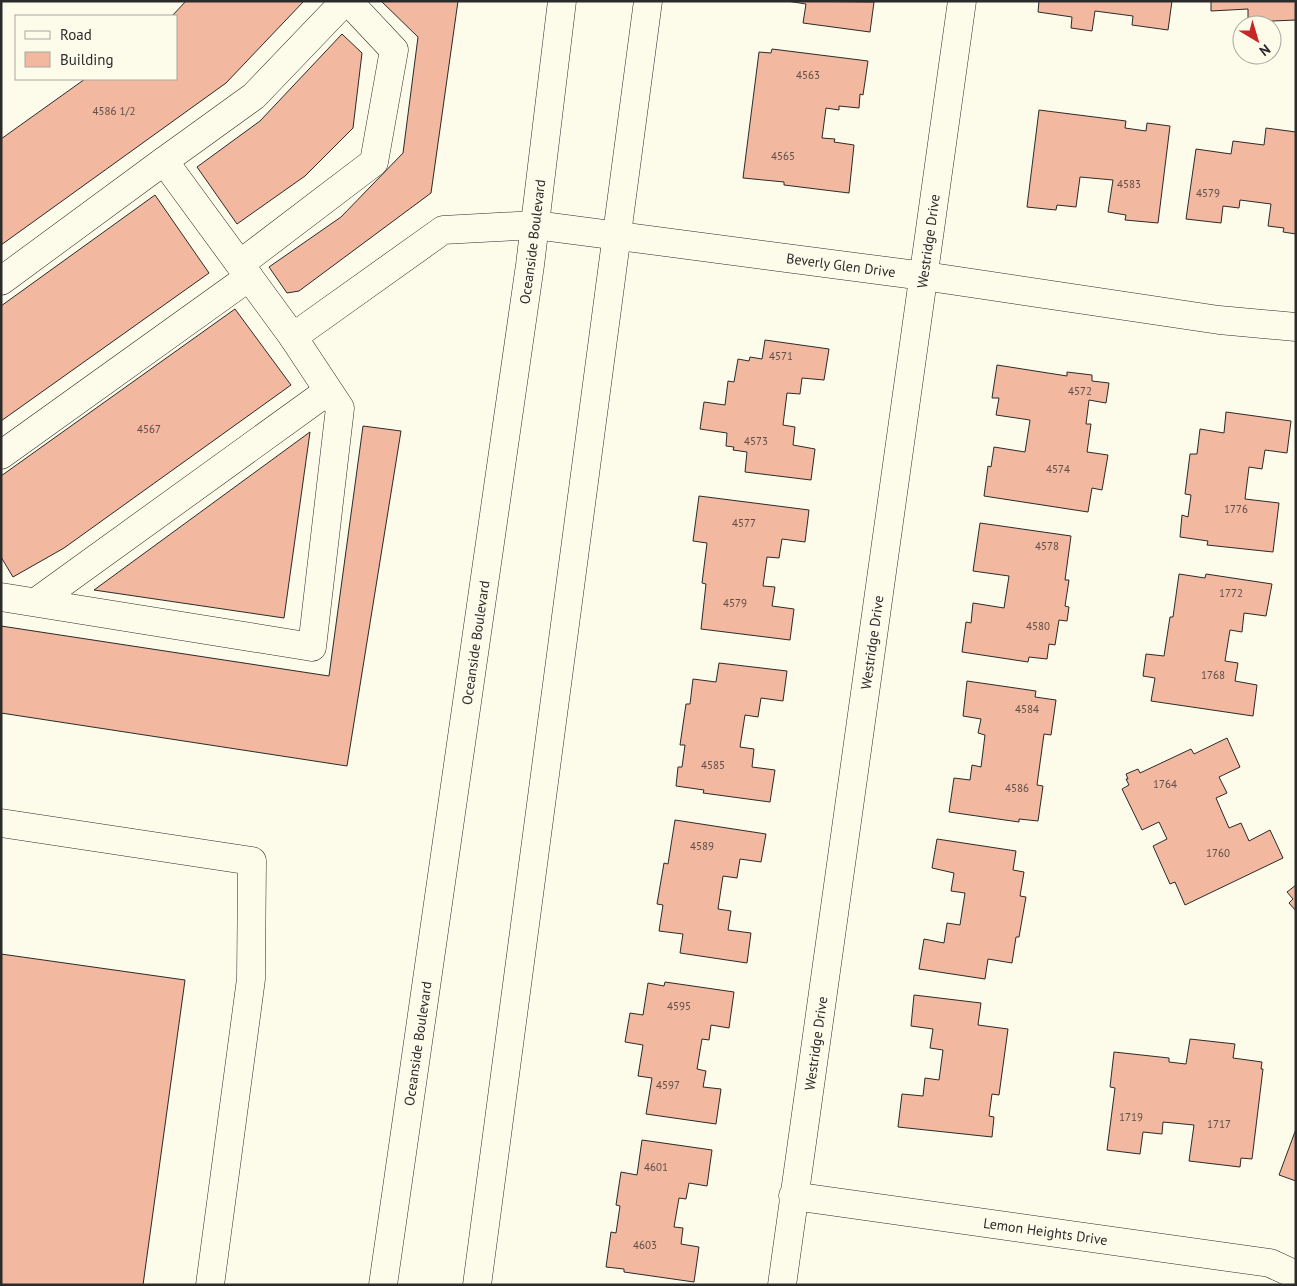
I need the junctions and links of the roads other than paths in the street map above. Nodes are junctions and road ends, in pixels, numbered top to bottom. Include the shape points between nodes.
1 (347, 1) edge
2 (562, 1) edge
3 (648, 1) edge
4 (962, 1) edge
5 (164, 161) junction
6 (535, 225) junction
7 (618, 236) junction
8 (244, 271) junction
9 (924, 276) junction
10 (1, 282) edge
11 (1296, 327) edge
12 (292, 337) junction
13 (328, 391) junction
14 (1, 455) edge
15 (1, 597) edge
16 (36, 602) junction
17 (1, 823) edge
18 (793, 1196) junction
19 (1296, 1275) edge
20 (210, 1285) edge
21 (383, 1285) edge
22 (477, 1285) edge
23 (782, 1285) edge

1 - 5 main road via 254,96
1 - 8 main road via 394,50 374,162
2 - 6 main road, Oceanside Boulevard
3 - 7 main road
4 - 9 main road, Westridge Drive
5 - 8 main road
5 - 10 main road
6 - 7 main road, Beverly Glen Drive
6 - 12 main road, Beverly Glen Drive via 444,230
6 - 21 main road, Oceanside Boulevard
7 - 9 main road, Beverly Glen Drive
7 - 22 main road
8 - 12 main road
8 - 14 main road
9 - 11 main road, Beverly Glen Drive via 1219,320
9 - 18 main road, Westridge Drive
12 - 13 main road
13 - 16 main road
13 - 16 main road via 340,408 312,647
15 - 16 main road
17 - 20 main road via 252,861 251,979
18 - 19 main road, Lemon Heights Drive via 1270,1263
18 - 23 main road, Westridge Drive

